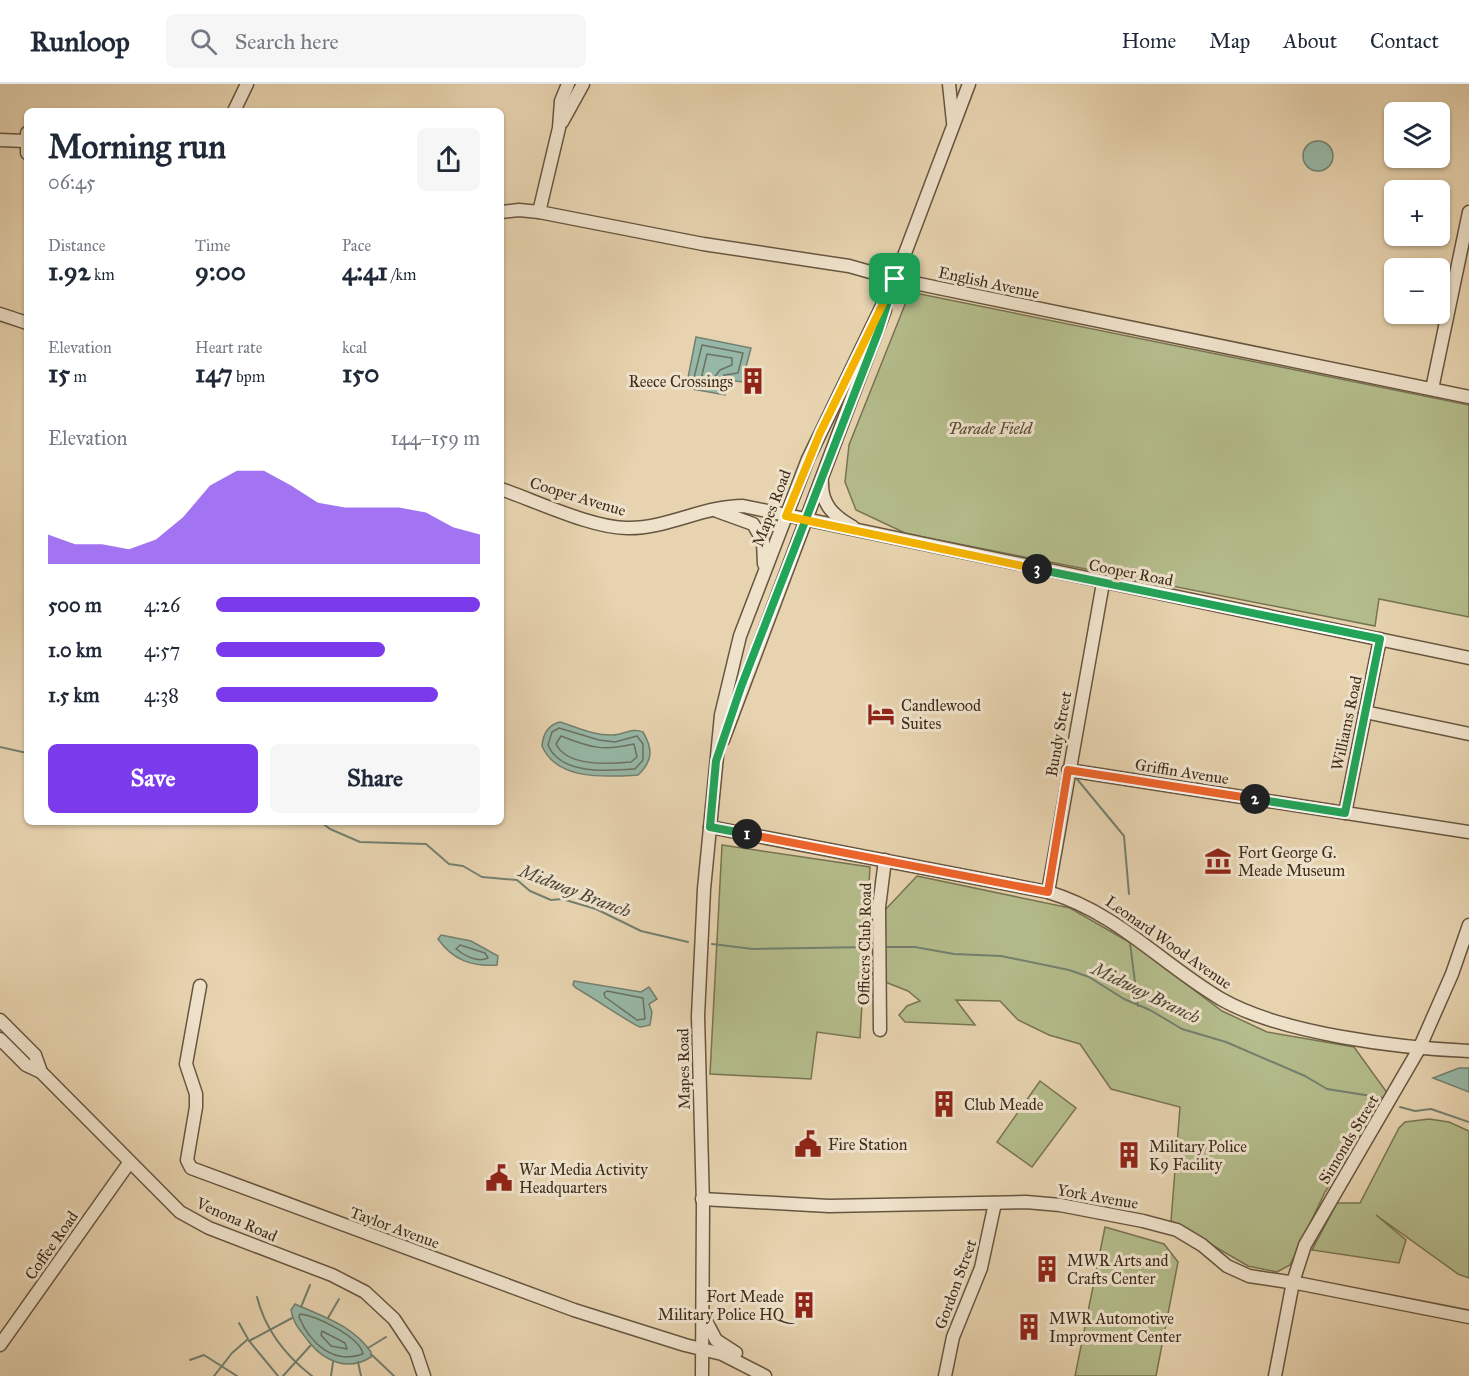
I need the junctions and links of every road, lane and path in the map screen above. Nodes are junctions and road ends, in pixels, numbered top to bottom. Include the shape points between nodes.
1 (247, 84) edge
2 (568, 84) edge
3 (583, 84) edge
4 (949, 84) edge
5 (969, 84) edge
6 (235, 108) edge
7 (953, 127) junction
8 (559, 128) junction
9 (0, 140) edge
10 (24, 142) edge
11 (504, 212) edge
12 (539, 212) junction
13 (1469, 212) edge
14 (1463, 268) edge
15 (895, 279) junction
16 (0, 314) edge
17 (24, 322) edge
18 (1432, 389) junction
19 (1469, 397) edge
20 (822, 477) junction
21 (504, 490) edge
22 (712, 510) junction
23 (786, 516) junction
24 (806, 520) junction
25 (864, 533) junction
26 (764, 572) junction
27 (1103, 583) junction
28 (1380, 639) junction
29 (1469, 657) edge
30 (1365, 712) junction
31 (1469, 734) edge
32 (716, 761) junction
33 (1068, 770) junction
34 (1345, 813) junction
35 (710, 827) junction
36 (1469, 831) edge
37 (885, 860) junction
38 (1048, 892) junction
39 (1469, 925) edge
40 (200, 986) dead end
41 (0, 1020) edge
42 (880, 1030) dead end
43 (0, 1039) edge
44 (1419, 1049) junction
45 (1469, 1051) edge
46 (41, 1072) junction
47 (129, 1163) junction
48 (702, 1199) junction
49 (995, 1203) junction
50 (1293, 1282) junction
51 (703, 1313) junction
52 (1469, 1317) edge
53 (0, 1345) edge
54 (703, 1350) junction
55 (424, 1376) edge
56 (702, 1376) edge
57 (765, 1376) edge
58 (772, 1376) edge
59 (945, 1376) edge
60 (1275, 1376) edge

1 - 6 street
2 - 8 street via 561,101
3 - 8 street
4 - 7 street
5 - 7 street, Mapes Road
7 - 15 street, Mapes Road
8 - 12 street
9 - 10 street
11 - 12 street, English Avenue
12 - 15 street, English Avenue via 703,244 849,266
13 - 14 street
14 - 18 street
15 - 18 street, English Avenue
15 - 20 street, Mapes Road
15 - 23 street, Mapes Road via 820,433
16 - 17 street
18 - 19 street, English Avenue
20 - 24 street, Mapes Road
20 - 25 street via 830,510
21 - 22 street, Cooper Avenue via 629,529
22 - 23 street, Cooper Avenue via 743,507
22 - 26 street via 749,521 757,528 763,541
23 - 24 street, Cooper Road
23 - 26 street, Mapes Road
24 - 25 street, Cooper Road
24 - 32 street, Mapes Road
25 - 27 street, Cooper Road
26 - 32 street, Mapes Road via 740,636 721,715
27 - 28 street, Cooper Road
27 - 33 street, Bundy Street
28 - 29 street, Cooper Road
28 - 30 street, Williams Road
30 - 31 street
30 - 34 street, Williams Road
32 - 35 street, Mapes Road
33 - 34 street, Griffin Avenue
33 - 38 street, Bundy Street
34 - 36 street, Griffin Avenue
35 - 37 street, Leonard Wood Avenue
35 - 48 street, Mapes Road via 698,1016
37 - 38 street, Leonard Wood Avenue
37 - 42 street, Officers Club Road via 879,907
38 - 44 street, Leonard Wood Avenue via 1108,918 1209,992 1249,1012 1303,1027
39 - 44 street, Simonds Street
40 - 54 street, Taylor Avenue via 186,1064 196,1100 187,1160 191,1168 574,1311
41 - 46 street via 35,1055
43 - 46 street via 26,1065
44 - 45 street, Leonard Wood Avenue
44 - 50 street, Simonds Street via 1311,1233
46 - 47 street, Venona Road
47 - 53 street, Coffee Road
47 - 55 street, Venona Road via 180,1212 209,1228 332,1275 365,1292 394,1319 416,1352
48 - 49 street, York Avenue via 829,1206
48 - 51 street, Mapes Road
49 - 50 street, York Avenue via 1060,1205 1160,1225 1191,1238 1236,1271
49 - 59 street, Gordon Street via 981,1268 952,1337
50 - 52 street, York Avenue
50 - 60 street, Simonds Street
51 - 54 street, Mapes Road
51 - 58 street via 716,1340
54 - 56 street, Mapes Road
54 - 57 street, Taylor Avenue via 730,1356

